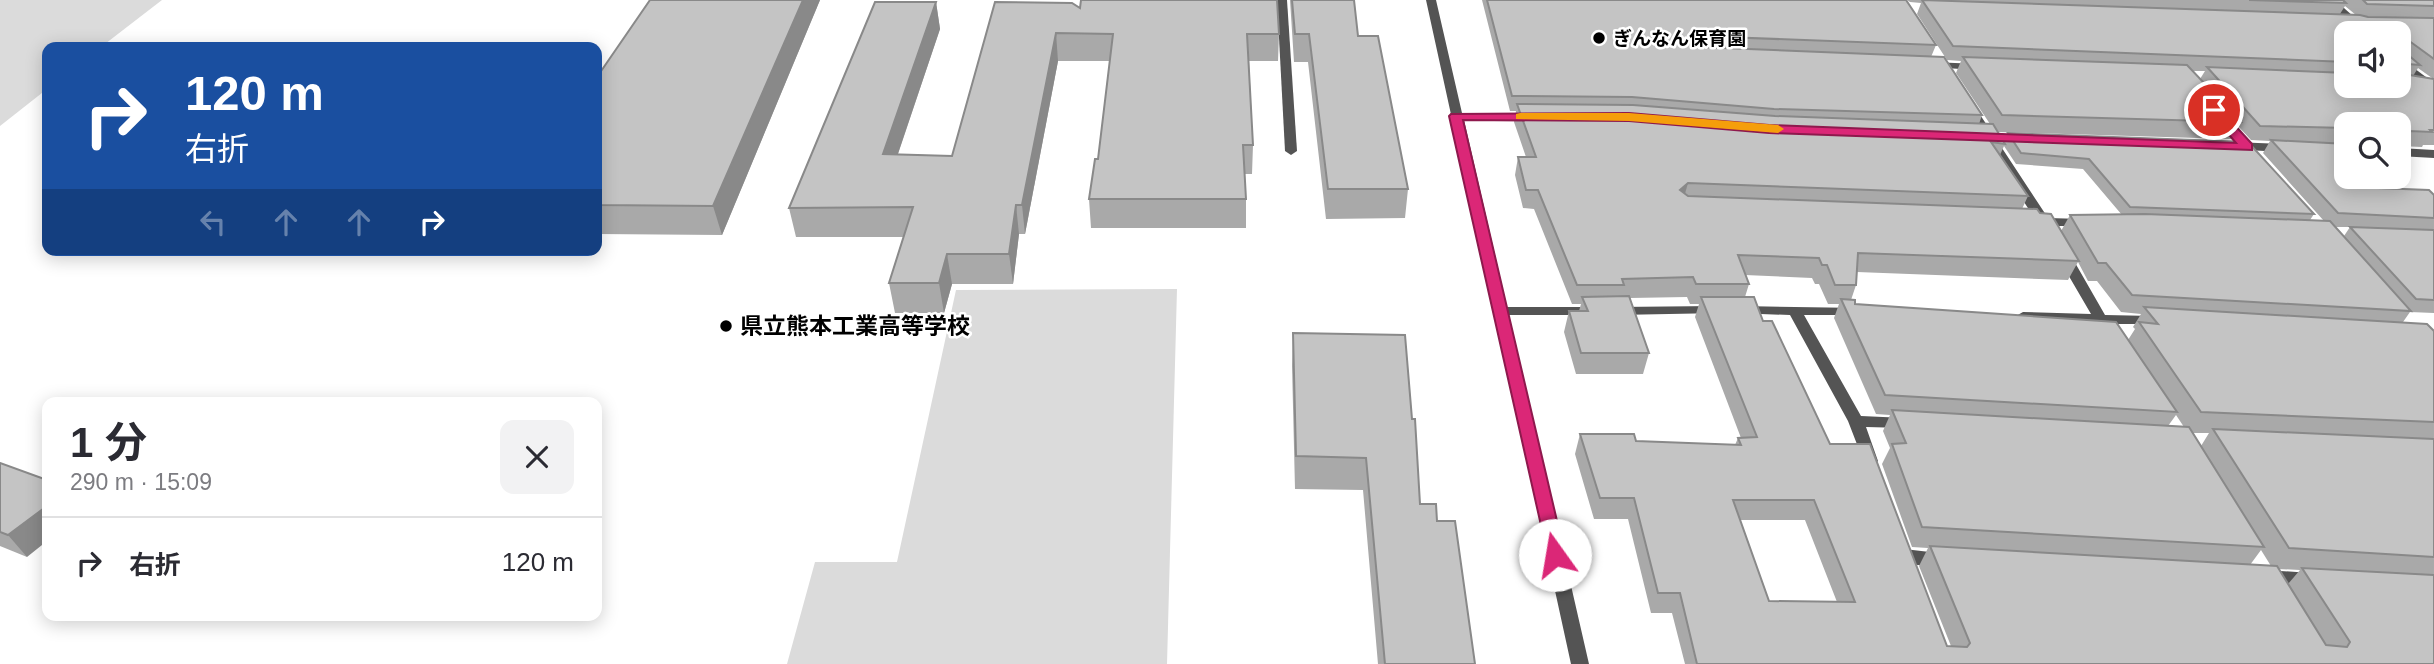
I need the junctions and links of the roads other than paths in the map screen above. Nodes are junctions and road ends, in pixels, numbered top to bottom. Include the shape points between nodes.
1 (1282, 0) edge
2 (1431, 0) edge
3 (2329, 0) edge
4 (2353, 21) edge
5 (1934, 54) edge
6 (1914, 64) edge
7 (1941, 65) junction
8 (1995, 67) edge
9 (2411, 70) edge
10 (1948, 76) edge
11 (2411, 85) edge
12 (2433, 87) edge
13 (1962, 96) edge
14 (1456, 116) junction
15 (1549, 117) edge
16 (2238, 136) edge
17 (2220, 146) edge
18 (2297, 149) edge
19 (1291, 151) dead end
20 (2251, 152) junction
21 (2411, 152) edge
22 (2434, 153) edge
23 (2017, 221) edge
24 (2101, 224) edge
25 (2052, 234) junction
26 (1794, 310) junction
27 (1499, 311) junction
28 (1877, 312) edge
29 (2003, 316) edge
30 (2100, 318) junction
31 (2169, 322) edge
32 (2115, 341) edge
33 (1856, 421) junction
34 (1924, 425) edge
35 (1873, 470) edge
36 (1904, 556) edge
37 (1959, 560) edge
38 (2330, 581) edge
39 (2279, 599) edge
40 (1580, 664) edge

1 - 19 street
2 - 14 street
3 - 4 street
5 - 7 street
6 - 7 street
7 - 8 street
7 - 10 street
9 - 12 street
11 - 12 street
13 - 25 street
14 - 15 street
14 - 27 street
16 - 20 street
17 - 20 street
18 - 20 street
21 - 22 street
23 - 25 street
24 - 25 street
25 - 30 street
26 - 27 street
26 - 28 street
26 - 33 street
27 - 40 street
29 - 30 street
30 - 31 street
30 - 32 street
33 - 34 street
33 - 35 street
36 - 37 street
38 - 39 street via 2258,573

